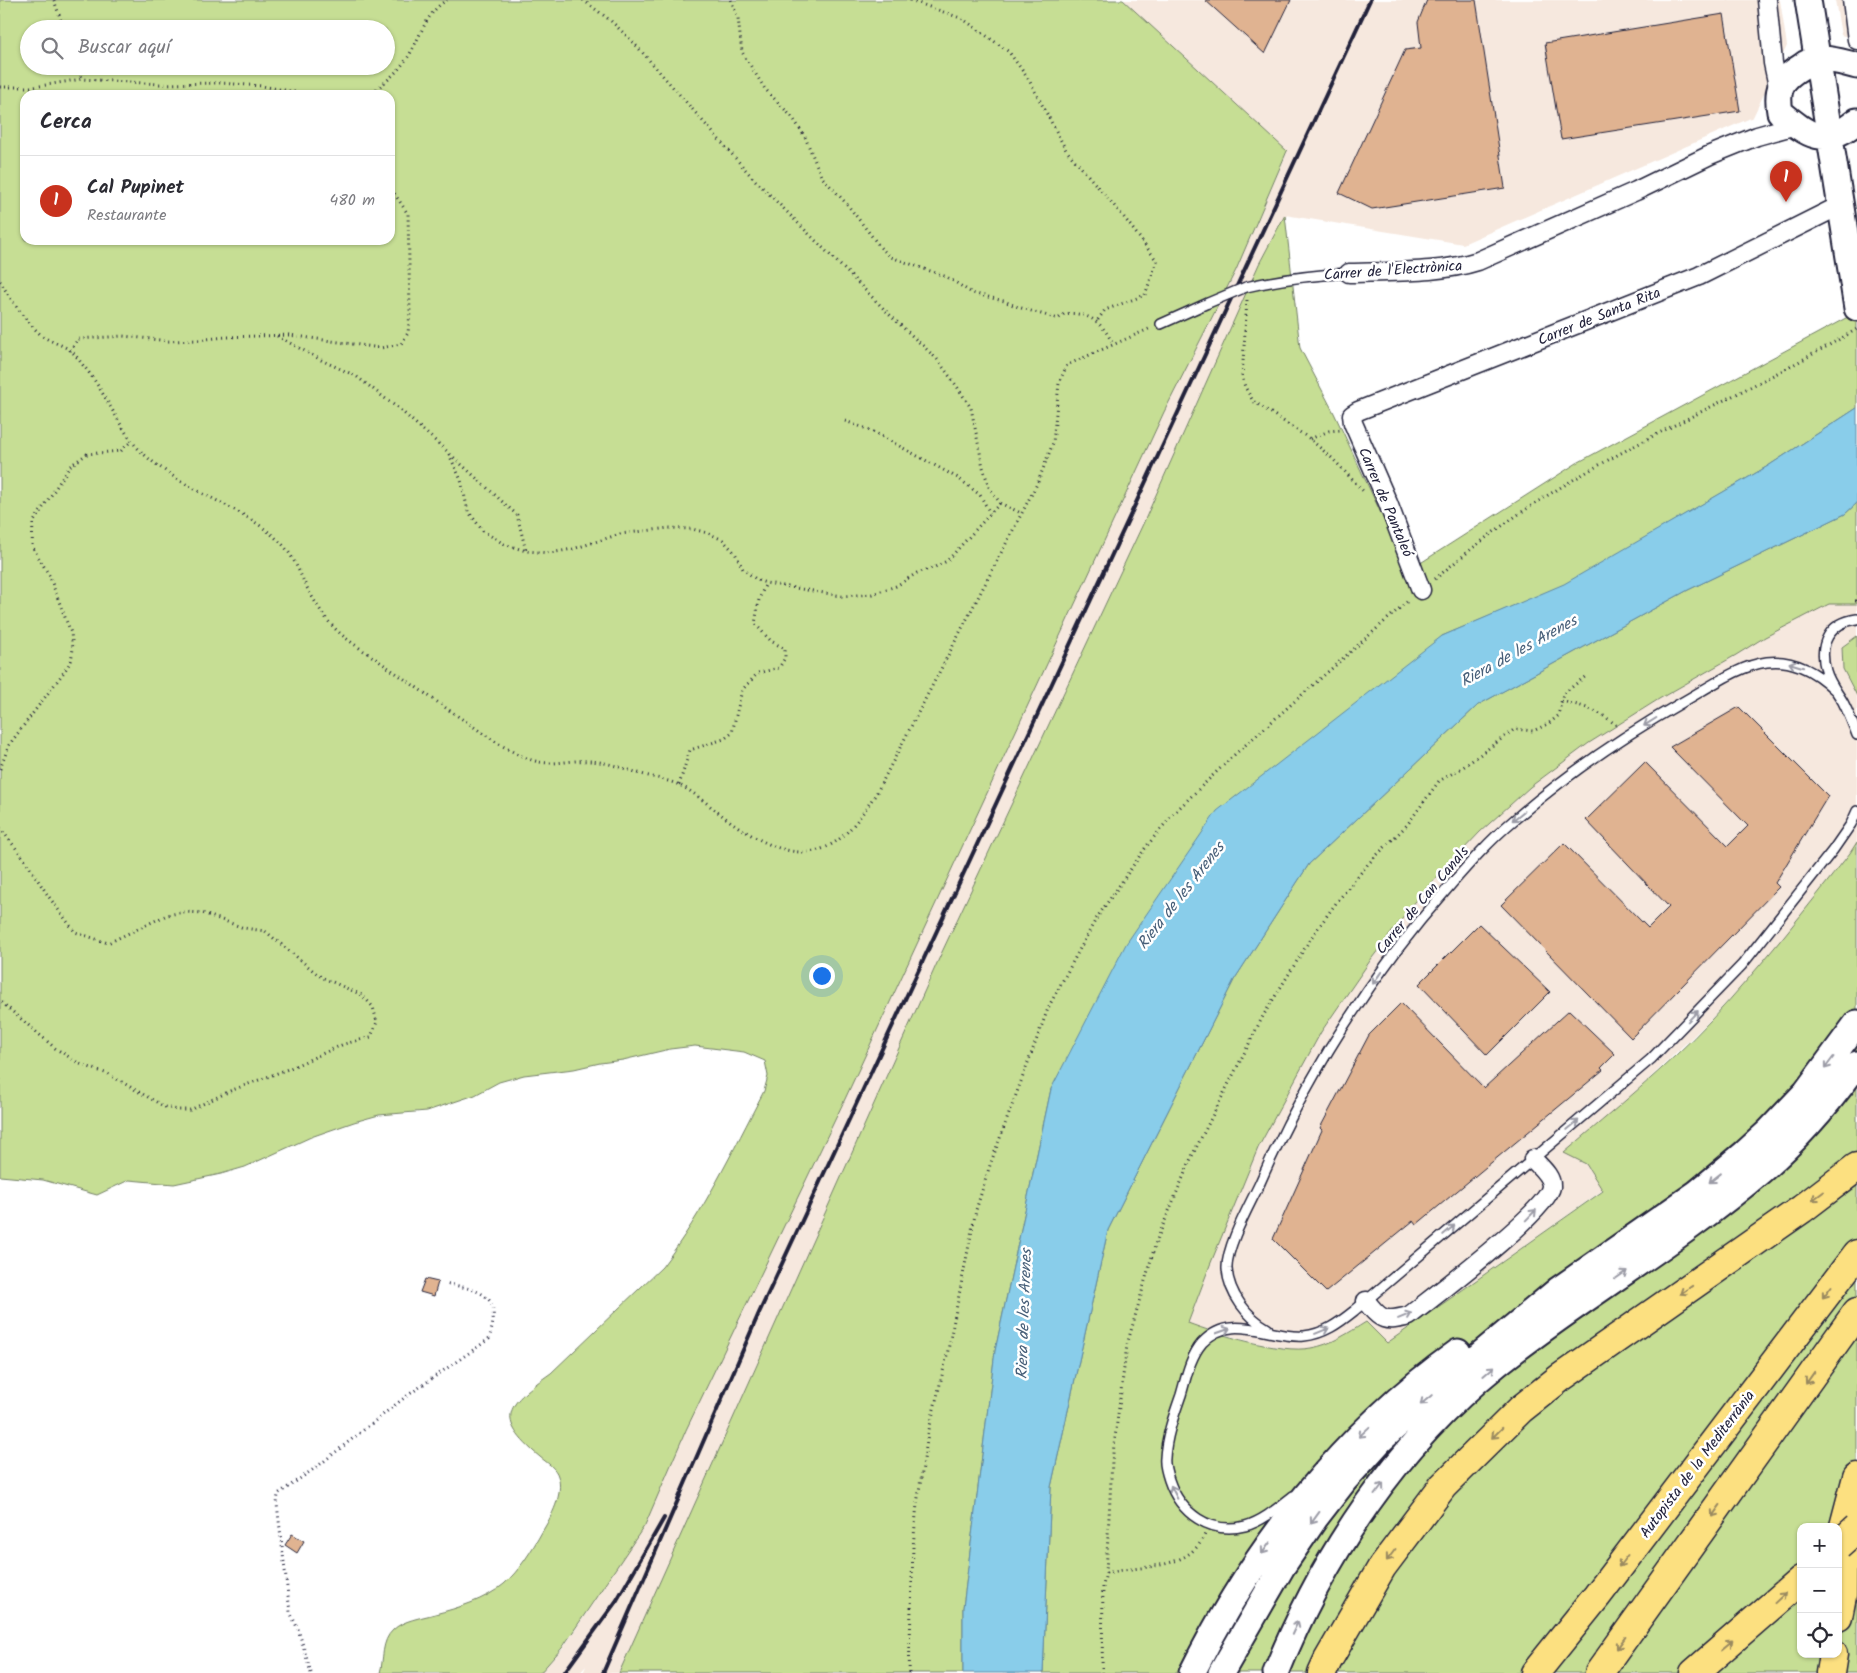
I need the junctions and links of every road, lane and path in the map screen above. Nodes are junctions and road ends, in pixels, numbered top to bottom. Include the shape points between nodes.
1 (54, 0) edge
2 (448, 0) edge
3 (583, 0) edge
4 (731, 0) edge
5 (910, 0) edge
6 (1767, 0) edge
7 (1808, 0) edge
8 (1855, 10) edge
9 (61, 20) edge
10 (1770, 26) junction
11 (1856, 38) edge
12 (1828, 64) edge
13 (395, 73) edge
14 (81, 75) edge
15 (393, 75) edge
16 (82, 79) junction
17 (0, 87) edge
18 (284, 90) edge
19 (375, 90) edge
20 (1785, 109) junction
21 (1857, 121) edge
22 (1830, 136) junction
23 (395, 194) edge
24 (1841, 205) junction
25 (1349, 273) joint
26 (0, 281) edge
27 (1246, 287) junction
28 (1855, 298) edge
29 (1097, 321) junction
30 (1160, 324) joint
31 (1857, 329) edge
32 (277, 336) junction
33 (1113, 345) junction
34 (70, 351) junction
35 (845, 421) dead end
36 (1354, 423) junction
37 (1310, 439) junction
38 (131, 441) junction
39 (448, 452) junction
40 (1370, 495) dead end
41 (1000, 503) junction
42 (1021, 513) junction
43 (990, 514) junction
44 (526, 551) junction
45 (766, 584) junction
46 (1421, 590) joint
47 (1408, 602) dead end
48 (1857, 618) edge
49 (1586, 676) dead end
50 (1836, 691) junction
51 (1561, 701) junction
52 (1857, 735) edge
53 (1627, 736) junction
54 (0, 769) edge
55 (679, 785) junction
56 (1857, 811) edge
57 (0, 828) edge
58 (0, 1001) edge
59 (1857, 1023) edge
60 (1857, 1064) edge
61 (1533, 1159) junction
62 (1857, 1167) edge
63 (1857, 1254) edge
64 (444, 1283) dead end
65 (1558, 1290) junction
66 (1366, 1301) junction
67 (1857, 1312) edge
68 (1274, 1332) junction
69 (1330, 1469) junction
70 (1857, 1477) edge
71 (1209, 1525) junction
72 (1844, 1539) edge
73 (1106, 1573) junction
74 (1797, 1584) edge
75 (1839, 1613) edge
76 (1814, 1658) edge
77 (1832, 1658) edge
78 (311, 1673) edge
79 (909, 1673) edge
80 (1102, 1673) edge
81 (1192, 1673) edge
82 (1221, 1673) edge
83 (1276, 1673) edge
84 (1322, 1673) edge
85 (1535, 1673) edge
86 (1599, 1673) edge
87 (1694, 1673) edge
88 (1812, 1673) edge
89 (1830, 1673) edge

1 - 9 path
2 - 13 path via 430,17 407,59
3 - 41 path via 634,43 753,178 937,359 971,408 989,487
4 - 29 path via 738,18 742,52 765,89 793,118 805,137 821,176 891,257 947,277 972,293 1053,318 1071,313
5 - 29 path via 963,19 1010,52 1030,80 1066,150 1157,261 1145,295 1105,310
6 - 10 street
7 - 12 main road
8 - 11 street
10 - 12 street via 1779,49
10 - 20 street via 1773,62
11 - 12 street
12 - 20 main road via 1784,80
12 - 22 main road
14 - 16 path
15 - 19 path
16 - 17 path via 34,87
16 - 18 path via 160,84 220,83
20 - 22 main road via 1806,132
20 - 25 street, Carrer de l'Electrònica via 1757,136 1478,261 1438,270
21 - 22 main road
22 - 24 main road
23 - 32 path via 408,214 410,313 408,333 401,344 382,348
24 - 28 main road
24 - 36 street, Carrer de Santa Rita via 1699,276 1358,411
25 - 27 lane, Carrer de l'Electrònica via 1301,276
26 - 34 path via 9,297 42,335
27 - 30 lane, Carrer de l'Electrònica, bridge
27 - 37 path via 1242,368 1245,387 1254,401
29 - 33 path
30 - 33 path
31 - 46 path via 1602,464 1474,546
32 - 34 path via 169,341 100,337 78,339
32 - 39 path via 356,376
33 - 42 path via 1075,360 1063,372 1049,457
34 - 38 path via 99,385
35 - 43 path via 870,430 958,478 980,495
36 - 37 path
36 - 46 street, Carrer de Pantaleó
37 - 40 path
38 - 54 path via 121,450 87,454 70,466 33,523 32,546 49,575 71,633 73,649 71,661 64,672 9,745
38 - 55 path via 164,470 205,495 227,504 269,533 291,556 312,597 331,624 485,735 539,762 590,761
39 - 44 path via 517,515
39 - 44 path via 461,480 468,511 483,531 504,544
41 - 42 path
41 - 43 path
42 - 55 path via 876,794 843,836 816,851 791,852 777,848 741,828
43 - 45 path via 947,562 917,572 896,586 872,594 842,596
44 - 45 path via 550,553 620,534 669,528 692,529 722,540 735,553 743,569
45 - 55 path via 759,599 755,624 771,641 785,649 784,658 779,668 758,673 742,690 732,733 724,739 690,750
47 - 79 path via 1233,756 1173,814 1096,919 1049,1006 976,1210 930,1426 913,1548
48 - 50 lane, Carrer de Can Canals via 1840,624 1825,644 1825,668
49 - 51 path via 1563,694
50 - 52 lane, Carrer de Can Canals
50 -> 53 lane, Carrer de Can Canals via 1809,669 1784,662 1758,662 1724,678
51 - 53 path via 1593,709 1609,718
51 - 73 path via 1558,716 1548,724 1533,731 1515,729 1440,782 1336,903 1263,1016 1192,1156 1156,1242 1127,1345 1112,1461
53 -> 68 lane, Carrer de Can Canals via 1512,820 1471,862 1398,948 1349,1018 1268,1164 1229,1255 1227,1269 1238,1300 1254,1319
61 -> 56 lane, Carrer de Can Canals via 1651,1059 1742,965 1833,850
57 - 58 path via 75,932 108,943 167,915 184,912 202,913 244,928 265,931 321,977 362,995 373,1007 377,1022 371,1037 344,1044 190,1110 178,1110 165,1107 108,1074 80,1064 55,1048
59 -> 65 main road via 1806,1092 1745,1153 1696,1193
83 -> 60 main road via 1310,1598 1342,1542 1389,1475 1440,1415 1495,1366 1687,1229 1764,1168 1807,1126
66 -> 61 lane, Carrer de Can Canals
66 -> 61 street via 1376,1315 1389,1321 1409,1316 1520,1226 1544,1202 1551,1188 1549,1178
62 -> 84 highway via 1560,1378 1522,1409 1444,1486 1387,1560
63 -> 85 highway, Autopista de la Mediterrània
64 - 78 path via 478,1290 487,1296 494,1307 494,1325 489,1339 404,1398 278,1494 290,1612
65 -> 69 main road via 1515,1312 1428,1374 1352,1443
65 -> 82 main road via 1416,1408 1344,1481 1282,1567
68 -> 66 lane, Carrer de Can Canals via 1295,1336 1314,1334 1335,1325
67 -> 86 highway
71 -> 68 lane, Carrer de Can Canals via 1197,1519 1180,1502 1172,1490 1164,1459 1191,1364 1205,1340 1226,1329 1246,1327
69 - 71 lane, Carrer de Can Canals via 1270,1513 1246,1526
69 -> 81 main road via 1252,1568
70 - 72 highway
71 - 73 path via 1202,1542 1188,1554 1169,1563
72 - 75 highway
73 - 80 path via 1102,1592
87 -> 74 highway
76 - 88 highway
77 - 89 highway

